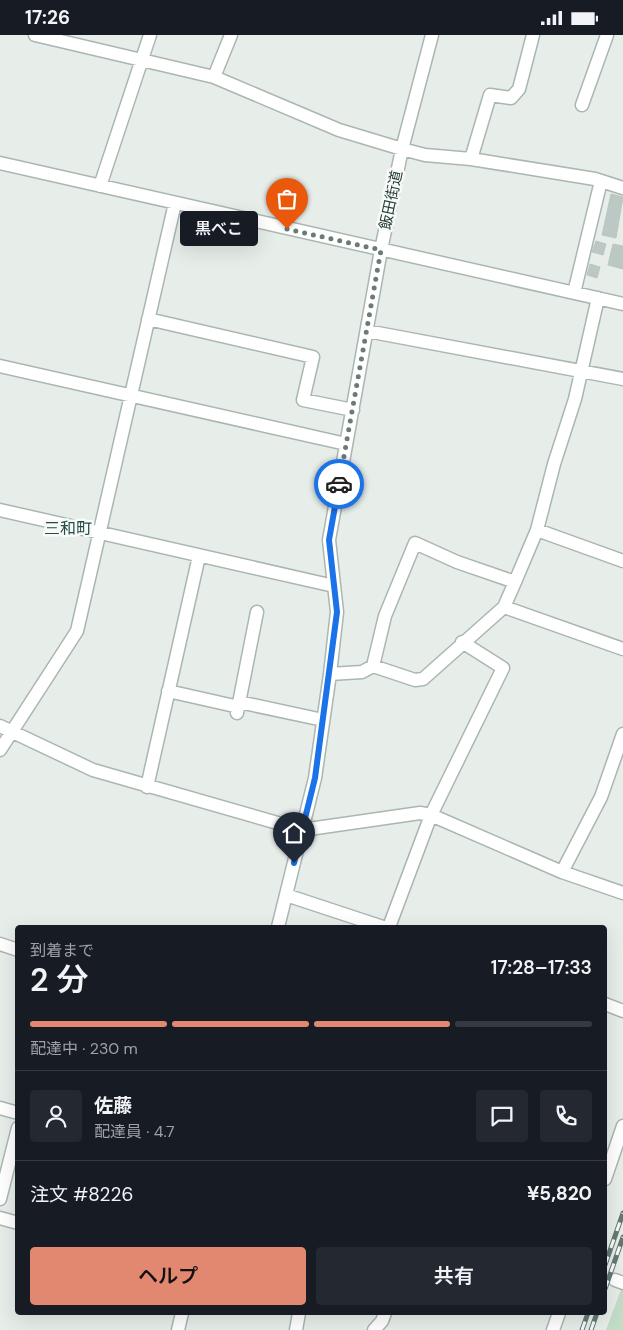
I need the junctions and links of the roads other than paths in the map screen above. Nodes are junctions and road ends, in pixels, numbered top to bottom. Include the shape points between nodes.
1 (35, 35) edge
2 (150, 35) edge
3 (231, 35) edge
4 (432, 35) edge
5 (533, 35) edge
6 (607, 35) edge
7 (142, 61) junction
8 (214, 77) junction
9 (582, 105) dead end
10 (402, 149) junction
11 (471, 159) junction
12 (0, 163) edge
13 (601, 181) junction
14 (100, 186) junction
15 (623, 188) edge
16 (175, 203) junction
17 (381, 250) junction
18 (574, 293) junction
19 (598, 299) junction
20 (623, 304) edge
21 (148, 319) junction
22 (367, 331) junction
23 (0, 366) edge
24 (583, 370) junction
25 (623, 379) edge
26 (131, 396) junction
27 (353, 410) junction
28 (346, 445) junction
29 (0, 510) edge
30 (537, 530) junction
31 (99, 533) junction
32 (199, 556) junction
33 (623, 561) edge
34 (516, 582) junction
35 (334, 586) junction
36 (504, 607) junction
37 (258, 611) dead end
38 (462, 642) junction
39 (623, 649) edge
40 (373, 666) junction
41 (330, 674) junction
42 (168, 691) junction
43 (238, 707) junction
44 (323, 719) junction
45 (6, 729) edge
46 (623, 734) edge
47 (0, 751) edge
48 (146, 787) junction
49 (431, 815) junction
50 (302, 830) junction
51 (562, 872) junction
52 (623, 893) edge
53 (286, 895) junction
54 (278, 925) edge
55 (377, 925) edge
56 (390, 925) edge
57 (0, 944) edge
58 (15, 949) edge
59 (607, 1005) edge
60 (623, 1011) edge
61 (0, 1109) edge
62 (15, 1112) edge
63 (623, 1126) edge
64 (15, 1140) edge
65 (608, 1158) edge
66 (0, 1199) edge
67 (0, 1218) edge
68 (15, 1222) edge
69 (182, 1315) edge
70 (299, 1315) edge
71 (384, 1315) edge
72 (558, 1315) edge
73 (178, 1330) edge
74 (296, 1330) edge
75 (374, 1330) edge
76 (553, 1330) edge

1 - 7 street
2 - 7 street
3 - 8 street
4 - 10 street, 飯田街道
5 - 11 street via 519,89 511,98 490,95
6 - 9 street
7 - 8 street
7 - 14 street
8 - 10 street via 339,130
10 - 11 street via 425,155
10 - 17 street, 飯田街道
11 - 13 street
12 - 14 street
13 - 15 street
13 - 18 street
14 - 16 street
16 - 17 street
16 - 21 street
17 - 18 street
17 - 22 street, 飯田街道
18 - 19 street
19 - 20 street
19 - 24 street
21 - 26 street
21 - 27 street via 313,357 304,400
22 - 24 street
22 - 27 street, 飯田街道
23 - 26 street
24 - 25 street
24 - 30 street
26 - 28 street
26 - 31 street
27 - 28 street, 飯田街道
28 - 35 street, 飯田街道 via 329,540
29 - 31 street
30 - 33 street
30 - 34 street
31 - 32 street
31 - 45 street via 77,631
32 - 35 street
32 - 42 street
34 - 36 street
34 - 40 street via 457,562 415,543 385,616
35 - 41 street, 飯田街道 via 337,612
36 - 38 street
36 - 39 street
37 - 43 street
38 - 40 street via 422,679 414,680
38 - 49 street via 502,668
40 - 41 street via 362,672
41 - 44 street, 飯田街道
42 - 43 street
42 - 48 street
43 - 44 street
44 - 50 street, 飯田街道 via 315,778
45 - 47 street
45 - 48 street via 93,770
46 - 51 street via 601,797
48 - 50 street
49 - 50 street via 420,813
49 - 51 street
49 - 56 street
50 - 53 street, 飯田街道
51 - 52 street
53 - 54 street, 飯田街道
53 - 55 street
57 - 58 street
59 - 60 street
61 - 62 street
63 - 65 street
64 - 66 street
67 - 68 street
69 - 73 street
70 - 74 street
71 - 75 street
72 - 76 street

